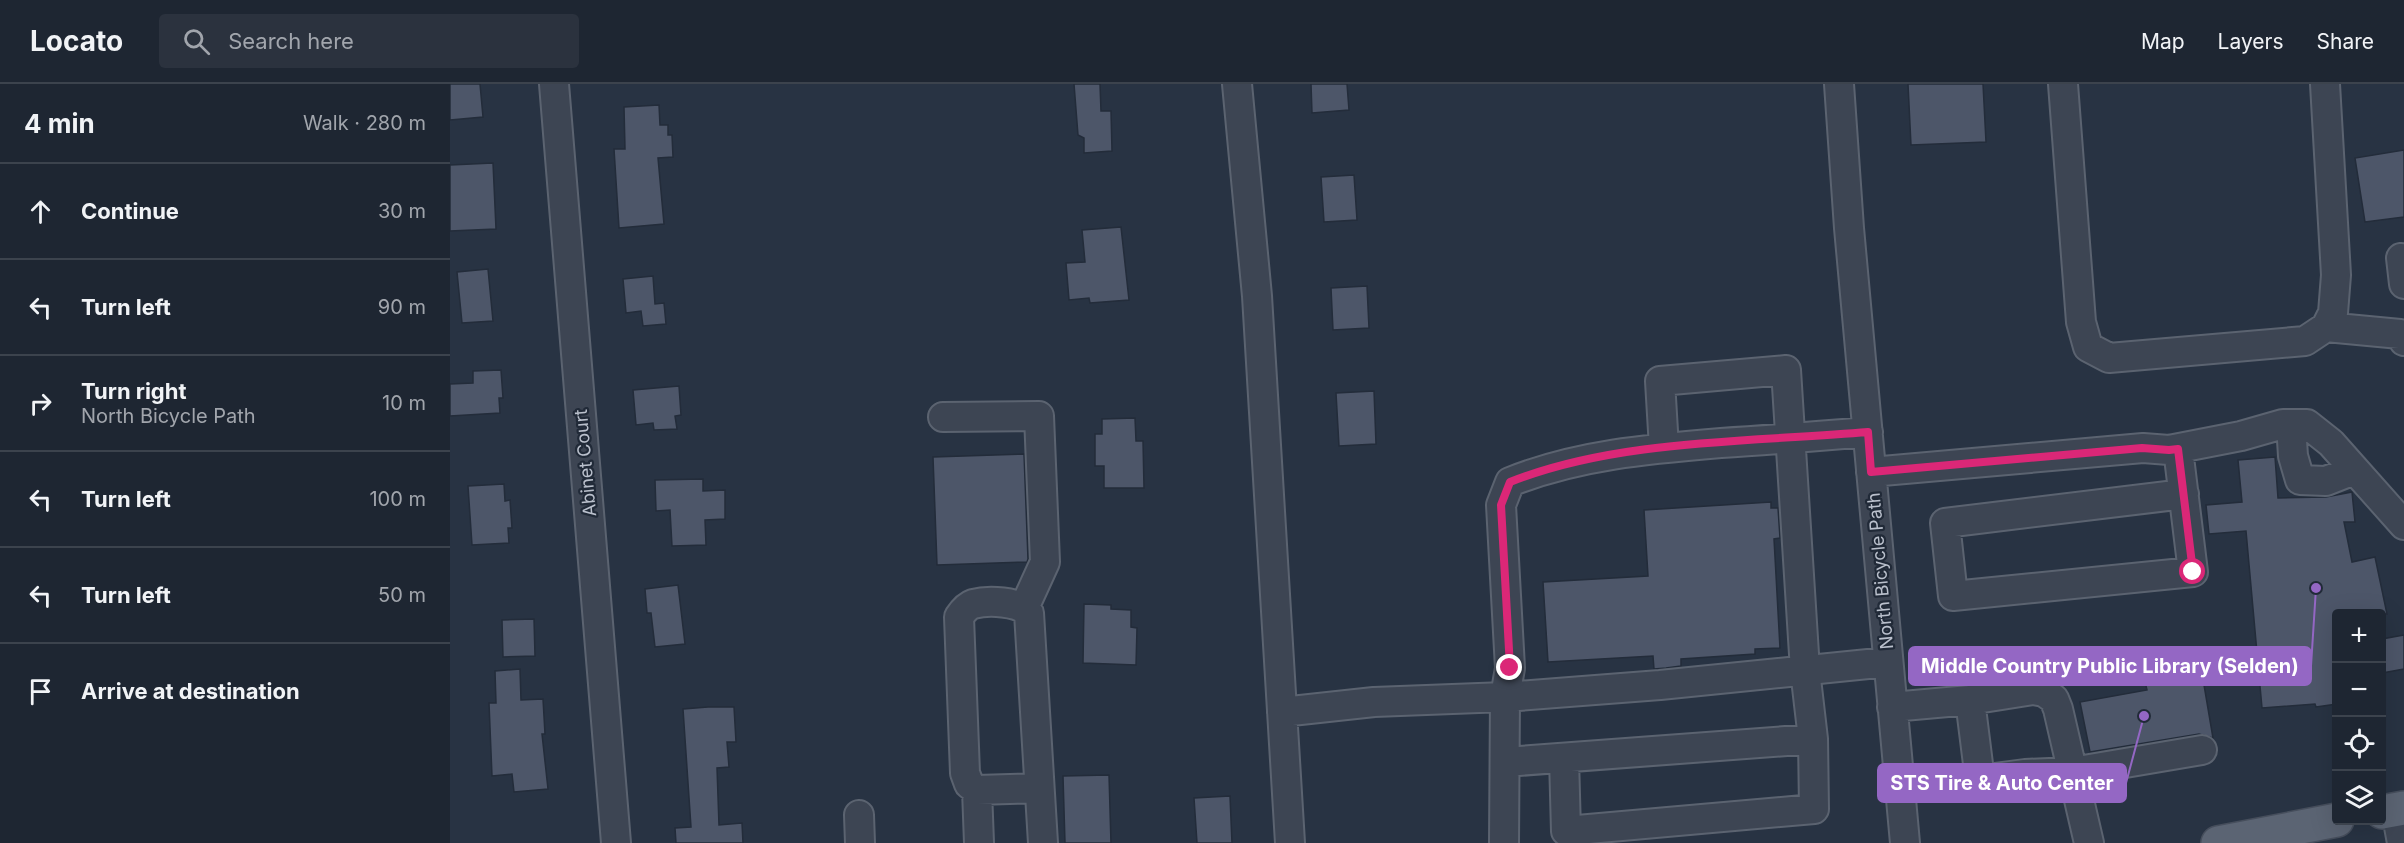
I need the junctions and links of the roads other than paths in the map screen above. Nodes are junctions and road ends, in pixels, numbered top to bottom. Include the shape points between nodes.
1 (554, 84) edge
2 (1237, 84) edge
3 (1839, 84) edge
4 (2063, 84) edge
5 (2325, 84) edge
6 (2326, 327) junction
7 (2403, 334) edge
8 (943, 417) dead end
9 (2291, 424) junction
10 (1868, 432) junction
11 (1789, 438) junction
12 (1664, 448) junction
13 (2178, 449) junction
14 (2354, 470) junction
15 (1871, 472) junction
16 (2184, 494) junction
17 (2404, 525) edge
18 (1024, 608) junction
19 (1888, 662) junction
20 (1805, 670) junction
21 (1505, 697) junction
22 (1970, 700) junction
23 (1892, 707) junction
24 (1282, 712) junction
25 (1813, 739) junction
26 (2202, 750) dead end
27 (1564, 758) junction
28 (1505, 762) junction
29 (2073, 772) junction
30 (1039, 788) junction
31 (977, 790) junction
32 (2394, 810) edge
33 (860, 815) dead end
34 (2332, 821) edge
35 (616, 843) edge
36 (861, 843) edge
37 (979, 843) edge
38 (1043, 843) edge
39 (1290, 843) edge
40 (1504, 843) edge
41 (1905, 843) edge
42 (2089, 843) edge
43 (2218, 843) edge
44 (2402, 843) edge

1 - 35 street, Abinet Court
2 - 24 street via 1257,296
3 - 10 street, North Bicycle Path
4 - 6 street via 2081,322 2088,347 2109,358 2305,341
5 - 6 street via 2336,275 2333,313
6 - 7 street
8 - 18 street via 1039,416 1045,562
9 - 13 street
9 - 14 street via 2307,424 2331,443
9 - 14 street via 2293,456 2300,480 2326,481
10 - 11 street
10 - 15 street, North Bicycle Path
11 - 12 street
11 - 12 street via 1786,370 1660,381
11 - 20 street
12 - 21 street via 1595,456 1510,482 1501,505 1510,668
13 - 15 street via 2142,448
13 - 16 street
14 - 17 street
15 - 19 street, North Bicycle Path
16 - 16 street via 2193,572 1953,596 1946,523
18 - 30 street via 1029,613
18 - 31 street via 1012,603 974,604 959,617 965,773 969,784
19 - 20 street
19 - 23 street, North Bicycle Path
20 - 21 street
20 - 25 street
21 - 24 street via 1374,702
21 - 28 street
22 - 23 street
22 - 29 street via 2033,690 2044,692 2054,699 2058,709
22 - 29 street via 1980,780
23 - 41 street, North Bicycle Path
24 - 39 street
25 - 27 street
25 - 27 street via 1814,809 1566,831
26 - 29 street
27 - 28 street
28 - 40 street
29 - 42 street
30 - 31 street
30 - 38 street
31 - 37 street
32 - 44 street
33 - 36 street
34 - 43 main road

